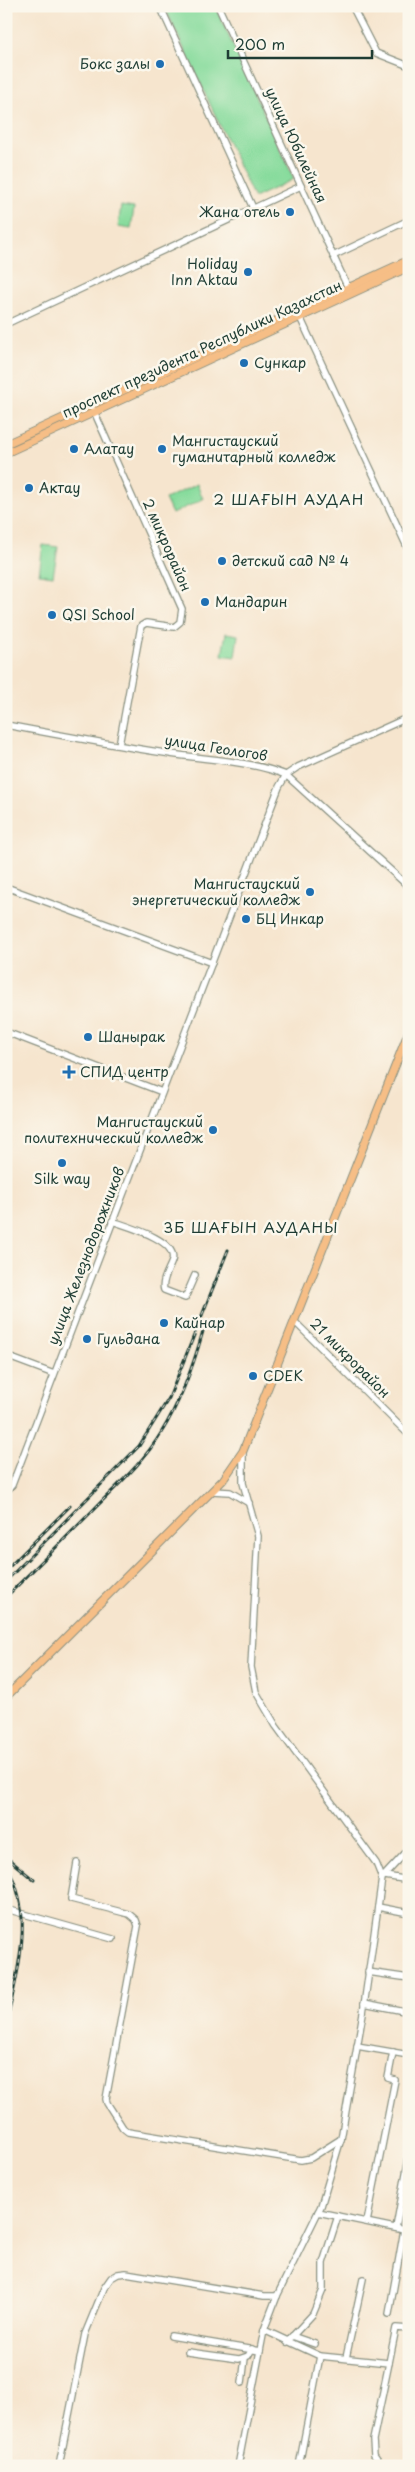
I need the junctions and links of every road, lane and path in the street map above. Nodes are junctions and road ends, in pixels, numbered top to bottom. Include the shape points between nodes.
1 (160, 6) edge
2 (218, 6) edge
3 (352, 6) edge
4 (409, 66) edge
5 (301, 186) junction
6 (253, 208) junction
7 (409, 220) edge
8 (334, 256) junction
9 (409, 260) edge
10 (409, 267) edge
11 (384, 275) junction
12 (349, 291) junction
13 (298, 314) junction
14 (6, 324) edge
15 (93, 409) junction
16 (6, 444) edge
17 (6, 454) edge
18 (409, 533) edge
19 (402, 535) junction
20 (409, 551) edge
21 (409, 717) edge
22 (6, 725) edge
23 (120, 745) junction
24 (286, 775) junction
25 (6, 887) edge
26 (409, 888) edge
27 (212, 963) junction
28 (409, 1031) edge
29 (6, 1032) edge
30 (162, 1092) junction
31 (112, 1221) junction
32 (195, 1275) dead end
33 (294, 1321) junction
34 (6, 1356) edge
35 (54, 1374) junction
36 (409, 1435) edge
37 (243, 1452) junction
38 (212, 1491) junction
39 (6, 1492) edge
40 (249, 1503) junction
41 (6, 1697) edge
42 (409, 1849) edge
43 (77, 1863) dead end
44 (384, 1877) junction
45 (409, 1880) edge
46 (378, 1907) junction
47 (6, 1909) edge
48 (409, 1913) edge
49 (113, 1939) dead end
50 (368, 1972) junction
51 (409, 1978) edge
52 (364, 2003) junction
53 (409, 2012) edge
54 (357, 2046) junction
55 (393, 2052) junction
56 (409, 2055) edge
57 (341, 2139) junction
58 (409, 2157) edge
59 (318, 2212) junction
60 (338, 2216) junction
61 (367, 2222) junction
62 (396, 2228) junction
63 (407, 2231) edge
64 (363, 2279) dead end
65 (276, 2296) junction
66 (389, 2314) dead end
67 (264, 2330) junction
68 (409, 2330) edge
69 (171, 2336) dead end
70 (290, 2339) junction
71 (315, 2344) dead end
72 (252, 2349) junction
73 (260, 2350) junction
74 (188, 2352) dead end
75 (320, 2356) junction
76 (245, 2358) junction
77 (346, 2358) junction
78 (389, 2362) junction
79 (242, 2383) dead end
80 (59, 2466) edge
81 (238, 2466) edge
82 (299, 2466) edge
83 (382, 2466) edge

1 - 6 street
2 - 5 street, улица Юбилейная
3 - 4 street via 376,53
5 - 6 street
5 - 8 street, улица Юбилейная
6 - 14 street
7 - 8 street
8 - 12 street, улица Юбилейная
9 - 11 main road, проспект президента Республики Казахстан
10 - 11 main road, проспект президента Республики Казахстан
11 - 12 main road, проспект президента Республики Казахстан
12 - 13 main road, проспект президента Республики Казахстан
13 - 15 main road, проспект президента Республики Казахстан
13 - 19 street
15 - 16 main road, проспект президента Республики Казахстан
15 - 17 main road, проспект президента Республики Казахстан
15 - 23 street, 2 микрорайон via 182,609 180,622 174,627 146,622 141,626
18 - 19 street
19 - 20 street
21 - 24 street
22 - 23 street, улица Геологов
23 - 24 street, улица Геологов via 246,765
24 - 26 street, улица Геологов
24 - 27 street, улица Железнодорожников
25 - 27 street
27 - 30 street, улица Железнодорожников
28 - 33 main road
29 - 30 street
30 - 31 street, улица Железнодорожников
31 - 32 street via 160,1239 172,1254 164,1290 185,1298
31 - 35 street, улица Железнодорожников
33 - 36 street, 21 микрорайон
33 - 37 main road
34 - 35 street
35 - 39 street, улица Железнодорожников via 12,1485
37 - 38 main road
37 - 40 street via 241,1473
38 - 40 street via 230,1492
38 - 41 main road
40 - 44 street via 258,1543 251,1667 256,1692 276,1726
42 - 44 street
43 - 57 street via 71,1899 129,1914 138,1926 106,2099 125,2130 301,2160 312,2158
44 - 45 street
44 - 46 street
46 - 48 street
46 - 50 street
47 - 49 street
50 - 51 street
50 - 52 street
52 - 53 street
52 - 54 street
54 - 55 street
54 - 57 street
55 - 56 street
55 - 61 street via 388,2078 395,2080
57 - 59 street
58 - 62 street
59 - 60 street
59 - 65 street
60 - 61 street
60 - 70 street via 323,2263 323,2290 313,2314
61 - 62 street
62 - 63 street
63 - 66 street
64 - 77 street
65 - 67 street
65 - 80 street via 126,2274 111,2278 85,2334
67 - 70 street
67 - 73 street
68 - 78 street via 396,2328
69 - 72 street
70 - 71 street
70 - 75 street
72 - 73 street
72 - 76 street
73 - 81 street
74 - 76 street
75 - 77 street
75 - 82 street
76 - 79 street
77 - 78 street
78 - 83 street via 373,2440 374,2455

